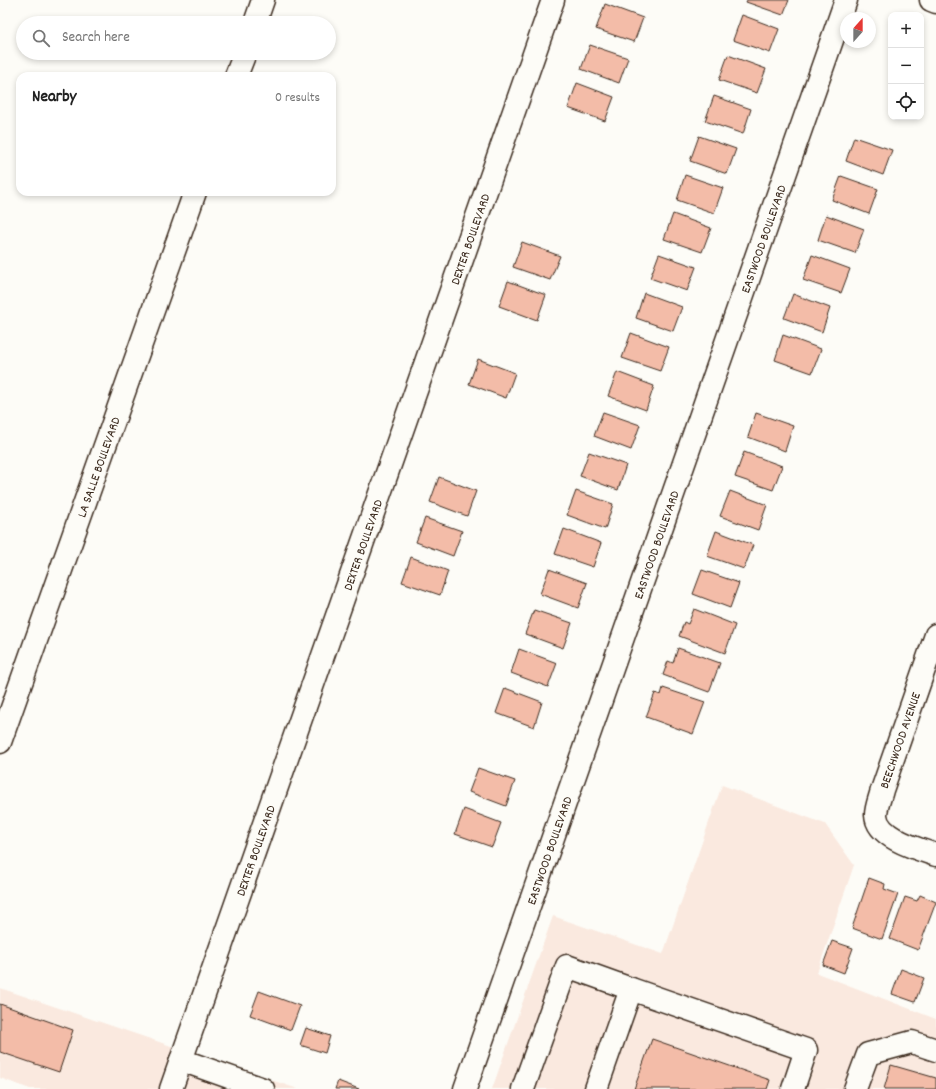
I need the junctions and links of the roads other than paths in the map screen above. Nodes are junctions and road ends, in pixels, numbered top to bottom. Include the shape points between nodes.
1 (264, 0) edge
2 (553, 0) edge
3 (846, 0) edge
4 (931, 0) edge
5 (936, 2) edge
6 (258, 16) edge
7 (242, 60) edge
8 (238, 72) edge
9 (194, 196) edge
10 (936, 635) edge
11 (0, 742) edge
12 (936, 855) edge
13 (631, 989) junction
14 (936, 1050) edge
15 (181, 1060) junction
16 (171, 1089) edge
17 (263, 1089) edge
18 (465, 1089) edge
19 (523, 1089) edge
20 (596, 1089) edge
21 (793, 1089) edge
22 (855, 1089) edge

1 - 6 street
2 - 15 street, DEXTER BOULEVARD
3 - 18 street, EASTWOOD BOULEVARD
4 - 5 street
7 - 8 street
9 - 11 street, LA SALLE BOULEVARD
10 - 12 street, BEECHWOOD AVENUE via 876,815 878,824 896,840
13 - 19 street via 567,966
13 - 20 street
13 - 21 street via 806,1050
14 - 22 street via 912,1042 868,1054
15 - 16 street, DEXTER BOULEVARD
15 - 17 street

